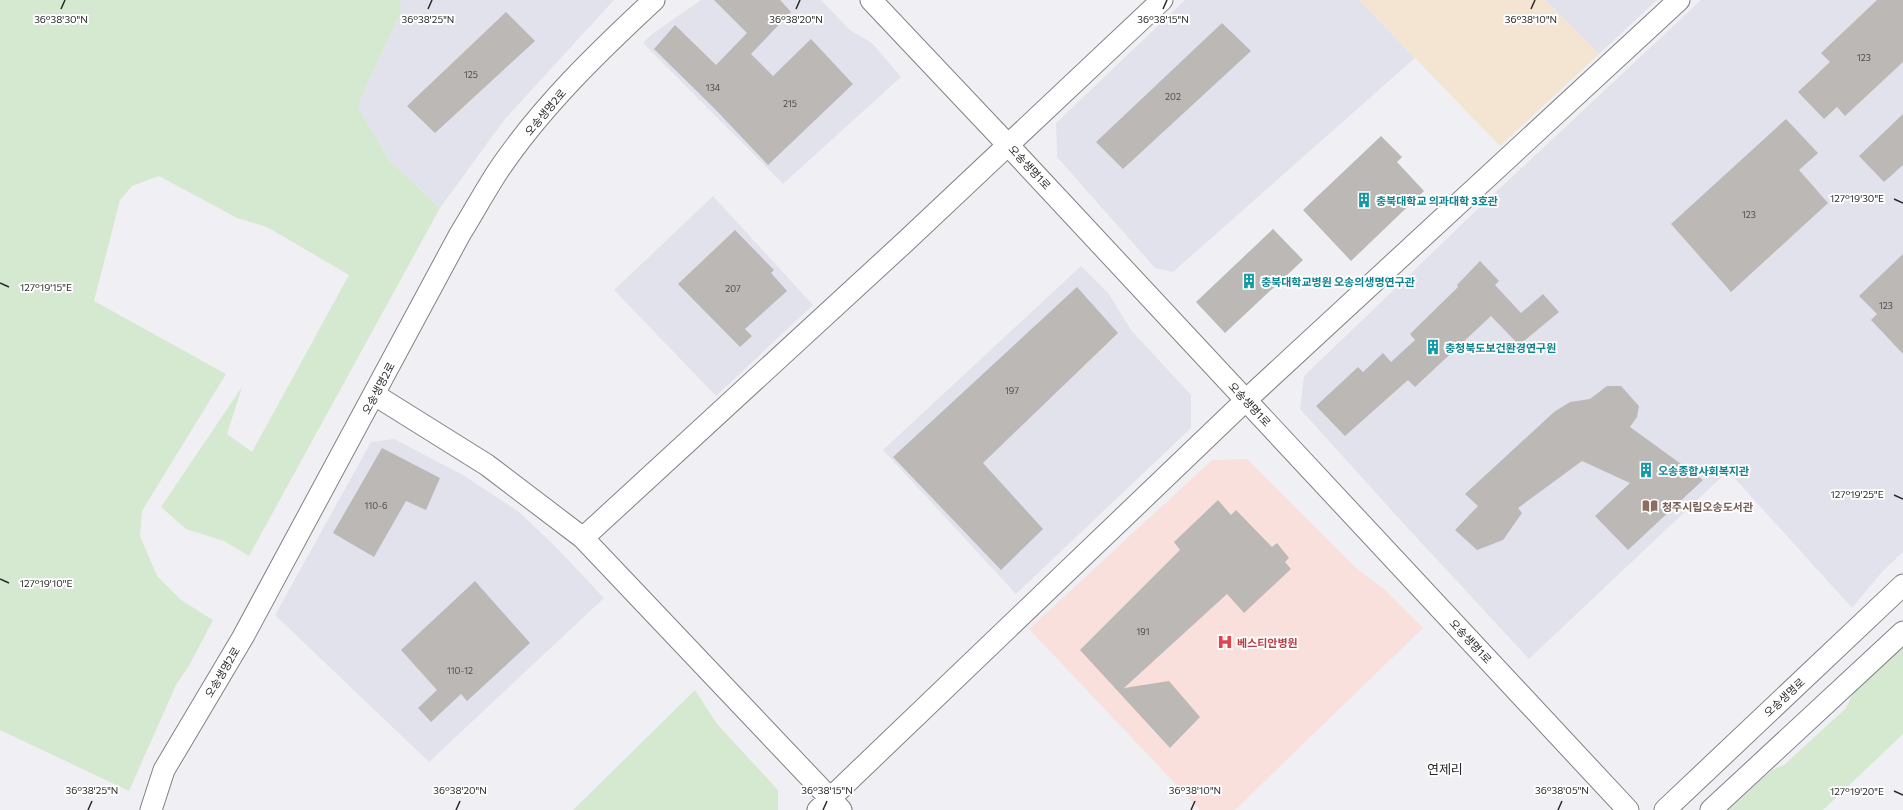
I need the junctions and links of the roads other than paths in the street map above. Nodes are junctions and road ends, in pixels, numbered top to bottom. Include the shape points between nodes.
1 (654, 0) edge
2 (871, 0) edge
3 (1162, 0) edge
4 (1679, 0) edge
5 (1008, 145) junction
6 (375, 394) junction
7 (1246, 400) junction
8 (583, 538) junction
9 (1903, 585) edge
10 (1903, 632) edge
11 (830, 806) edge
12 (151, 810) edge
13 (1628, 810) edge
14 (1665, 810) edge
15 (1711, 810) edge

1 - 6 street, 오송생명2로 via 604,47 564,90 498,171 460,234
2 - 5 street, 오송생명1로
3 - 5 street
4 - 7 street
5 - 7 street, 오송생명1로
5 - 8 street
6 - 8 street via 486,465
6 - 12 street, 오송생명2로 via 243,637 164,770
7 - 11 street
7 - 13 street, 오송생명1로
8 - 11 street
9 - 14 street, 오송생명로
10 - 15 street

